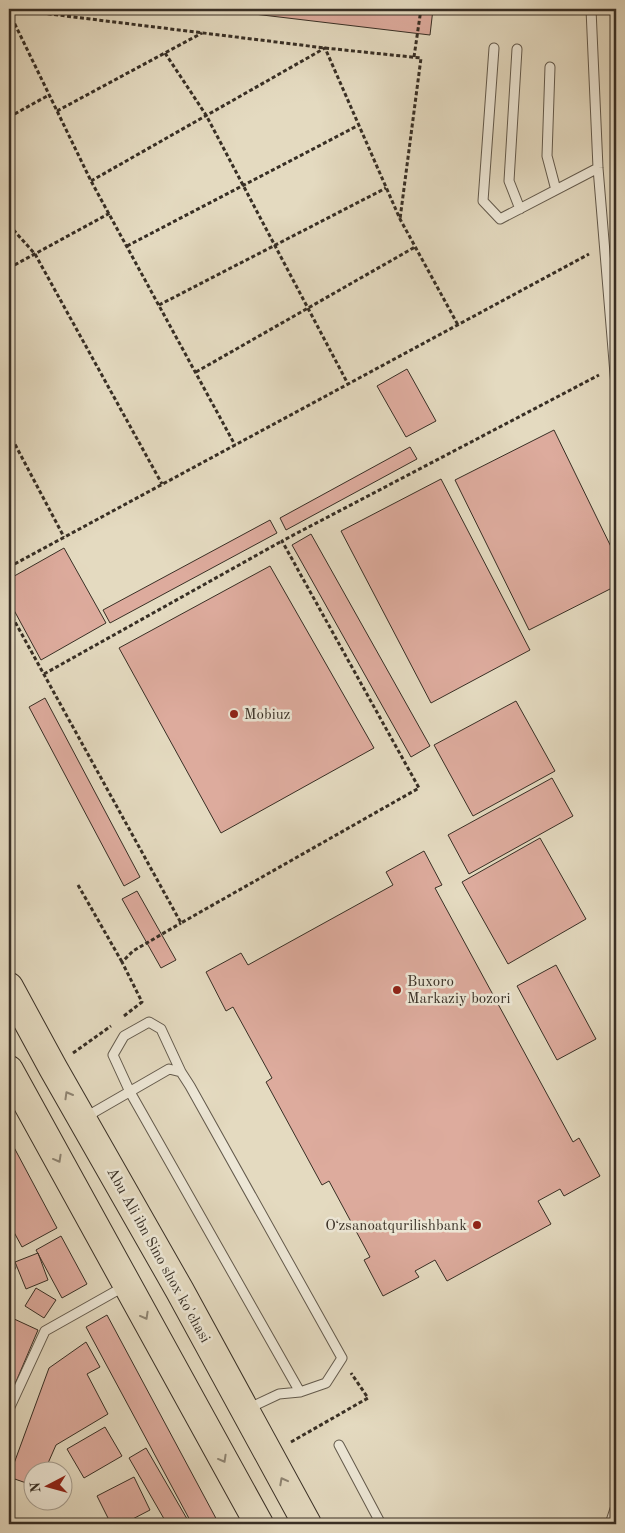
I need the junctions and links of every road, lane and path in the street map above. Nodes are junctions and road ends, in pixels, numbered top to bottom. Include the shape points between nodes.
1 (422, 9) edge
2 (591, 9) edge
3 (9, 10) edge
4 (202, 33) junction
5 (325, 48) junction
6 (494, 48) dead end
7 (517, 48) dead end
8 (165, 53) junction
9 (414, 57) junction
10 (550, 67) dead end
11 (49, 95) junction
12 (57, 111) junction
13 (206, 115) junction
14 (9, 117) edge
15 (359, 125) junction
16 (598, 168) junction
17 (91, 181) junction
18 (244, 185) junction
19 (386, 188) junction
20 (556, 190) junction
21 (520, 209) junction
22 (110, 213) junction
23 (400, 219) junction
24 (9, 225) edge
25 (604, 245) junction
26 (128, 246) junction
27 (275, 246) junction
28 (415, 247) junction
29 (34, 254) junction
30 (9, 268) edge
31 (159, 305) junction
32 (308, 309) junction
33 (458, 325) junction
34 (614, 366) junction
35 (196, 372) junction
36 (348, 384) junction
37 (616, 386) edge
38 (9, 433) edge
39 (235, 445) junction
40 (162, 484) junction
41 (64, 537) junction
42 (282, 541) junction
43 (9, 567) edge
44 (9, 611) edge
45 (44, 674) junction
46 (78, 884) dead end
47 (181, 922) junction
48 (122, 962) junction
49 (9, 987) edge
50 (120, 1019) dead end
51 (112, 1024) dead end
52 (53, 1068) junction
53 (9, 1070) edge
54 (181, 1072) junction
55 (130, 1092) junction
56 (82, 1119) junction
57 (127, 1284) junction
58 (342, 1358) junction
59 (300, 1392) junction
60 (9, 1409) edge
61 (245, 1410) junction
62 (339, 1445) dead end
63 (269, 1454) junction
64 (616, 1506) edge
65 (259, 1524) edge
66 (307, 1524) edge
67 (381, 1524) edge
68 (610, 1524) edge

1 - 9 path
2 - 16 lane
3 - 4 path
3 - 11 path
4 - 5 path
4 - 8 path
5 - 9 path
5 - 13 path
5 - 15 path
6 - 21 lane via 483,202 500,219
7 - 21 lane via 509,181
8 - 12 path
8 - 13 path
9 - 23 path via 422,58
10 - 20 lane via 548,156
11 - 12 path
11 - 14 path
12 - 17 path
13 - 17 path
13 - 18 path
15 - 18 path
15 - 19 path
16 - 20 lane
16 - 25 lane
17 - 22 path
18 - 26 path
18 - 27 path
19 - 23 path
19 - 27 path
20 - 21 lane
22 - 26 path
22 - 29 path
23 - 28 path
24 - 29 path
25 - 33 path
25 - 34 lane
26 - 31 path
27 - 31 path
27 - 32 path
28 - 32 path
28 - 33 path
29 - 30 path
29 - 40 path
31 - 35 path
32 - 35 path
32 - 36 path
33 - 36 path
34 - 37 lane
34 - 42 path
35 - 39 path
36 - 39 path
38 - 41 path
39 - 40 path
40 - 41 path
41 - 43 path
42 - 45 path
42 - 47 path via 419,788
44 - 45 path
45 - 47 path
46 - 48 path
47 - 48 path via 133,951
48 - 50 path via 142,1002
49 - 52 main road, Abu Ali ibn Sino shox ko'chasi
51 - 52 path
56 -> 52 main road, Abu Ali ibn Sino shox ko'chasi
53 -> 57 main road
54 - 55 lane via 169,1069
54 - 55 lane via 161,1029 148,1022 124,1036 113,1055
54 - 58 lane
55 - 56 lane
55 - 59 lane
56 - 61 main road, Abu Ali ibn Sino shox ko'chasi
57 - 60 lane via 44,1332
57 -> 65 main road
58 - 59 lane via 326,1383
58 - 63 path via 368,1398
59 - 61 lane via 279,1394
61 - 63 main road, Abu Ali ibn Sino shox ko'chasi
62 - 67 lane
66 -> 63 main road, Abu Ali ibn Sino shox ko'chasi
64 - 68 lane

